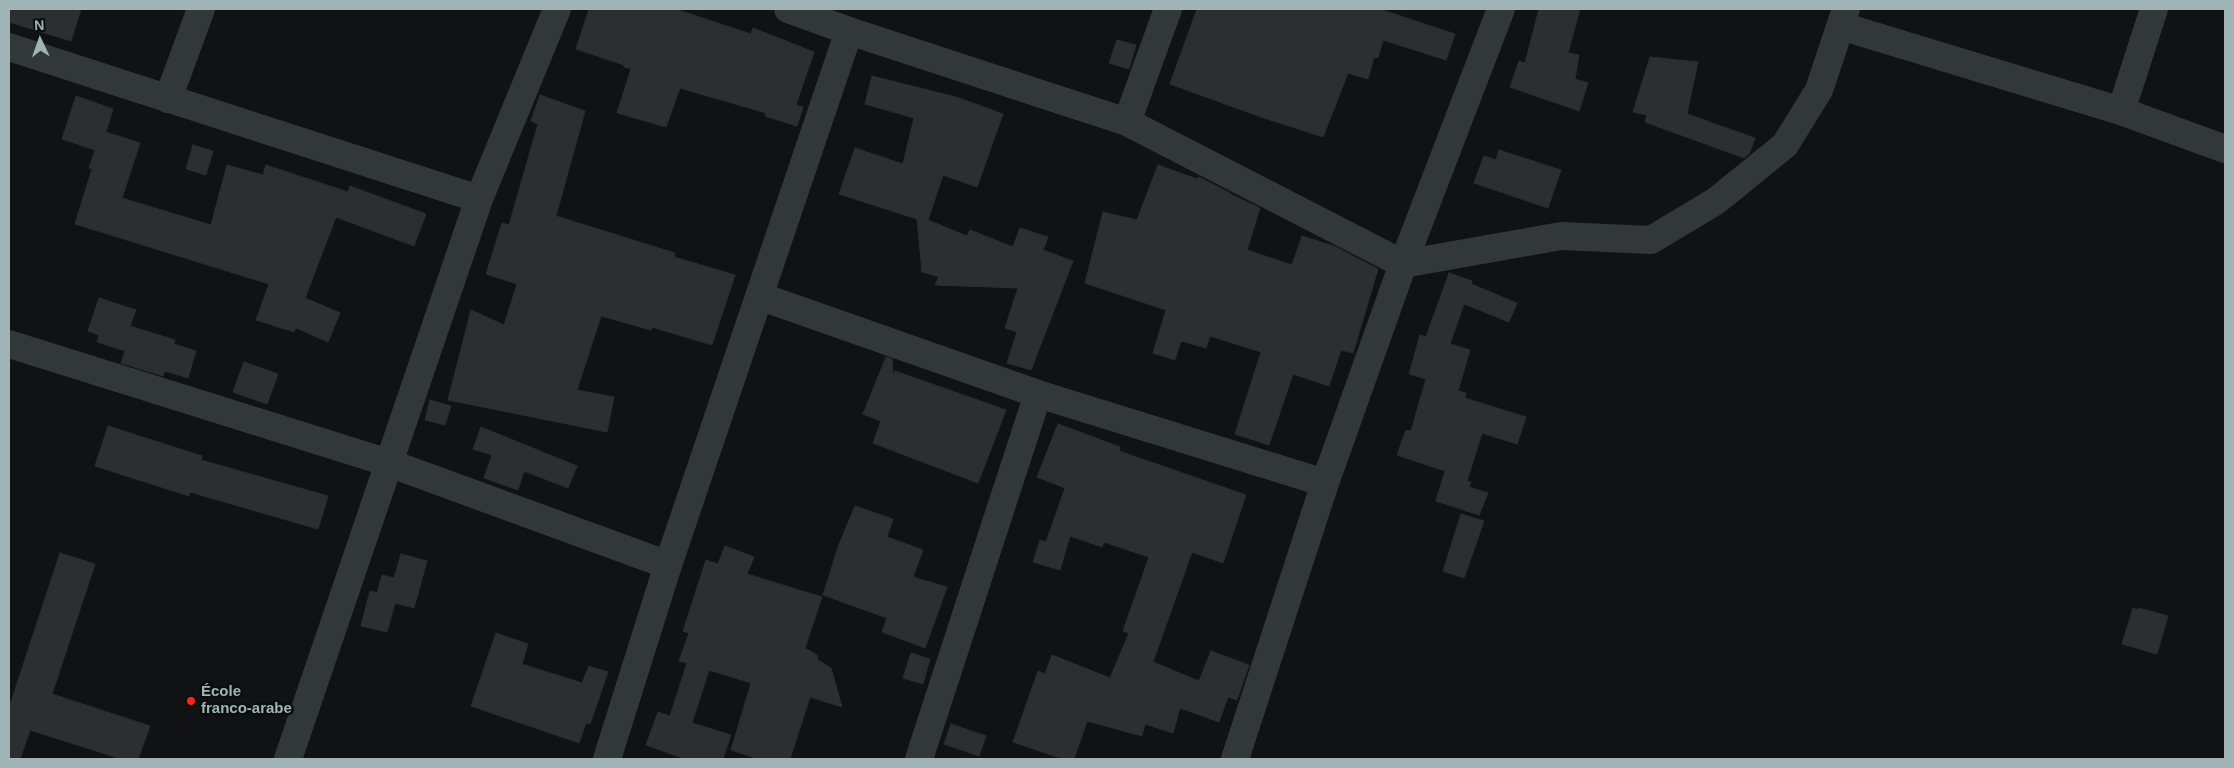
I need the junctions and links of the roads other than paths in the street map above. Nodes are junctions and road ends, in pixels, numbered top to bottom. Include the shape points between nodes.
1 (201, 9) edge
2 (557, 9) edge
3 (788, 9) edge
4 (1168, 9) edge
5 (1501, 9) edge
6 (2154, 9) edge
7 (1843, 17) edge
8 (849, 31) junction
9 (9, 48) edge
10 (168, 99) junction
11 (2121, 111) junction
12 (1127, 122) junction
13 (2225, 150) edge
14 (479, 199) junction
15 (1403, 264) junction
16 (759, 296) junction
17 (9, 344) edge
18 (1038, 394) junction
19 (389, 463) junction
20 (1325, 484) junction
21 (668, 566) junction
22 (288, 759) edge
23 (607, 759) edge
24 (919, 759) edge
25 (1236, 759) edge

1 - 10 street
2 - 14 street
3 - 8 street
4 - 12 street
5 - 15 street
6 - 11 street
7 - 11 street
7 - 15 street via 1820,90 1785,145 1716,201 1651,240 1561,236
8 - 12 street
8 - 16 street
9 - 10 street
10 - 14 street
11 - 13 street
12 - 15 street
14 - 19 street
15 - 20 street
16 - 18 street
16 - 21 street
17 - 19 street
18 - 20 street
18 - 24 street
19 - 21 street
19 - 22 street
20 - 25 street
21 - 23 street

